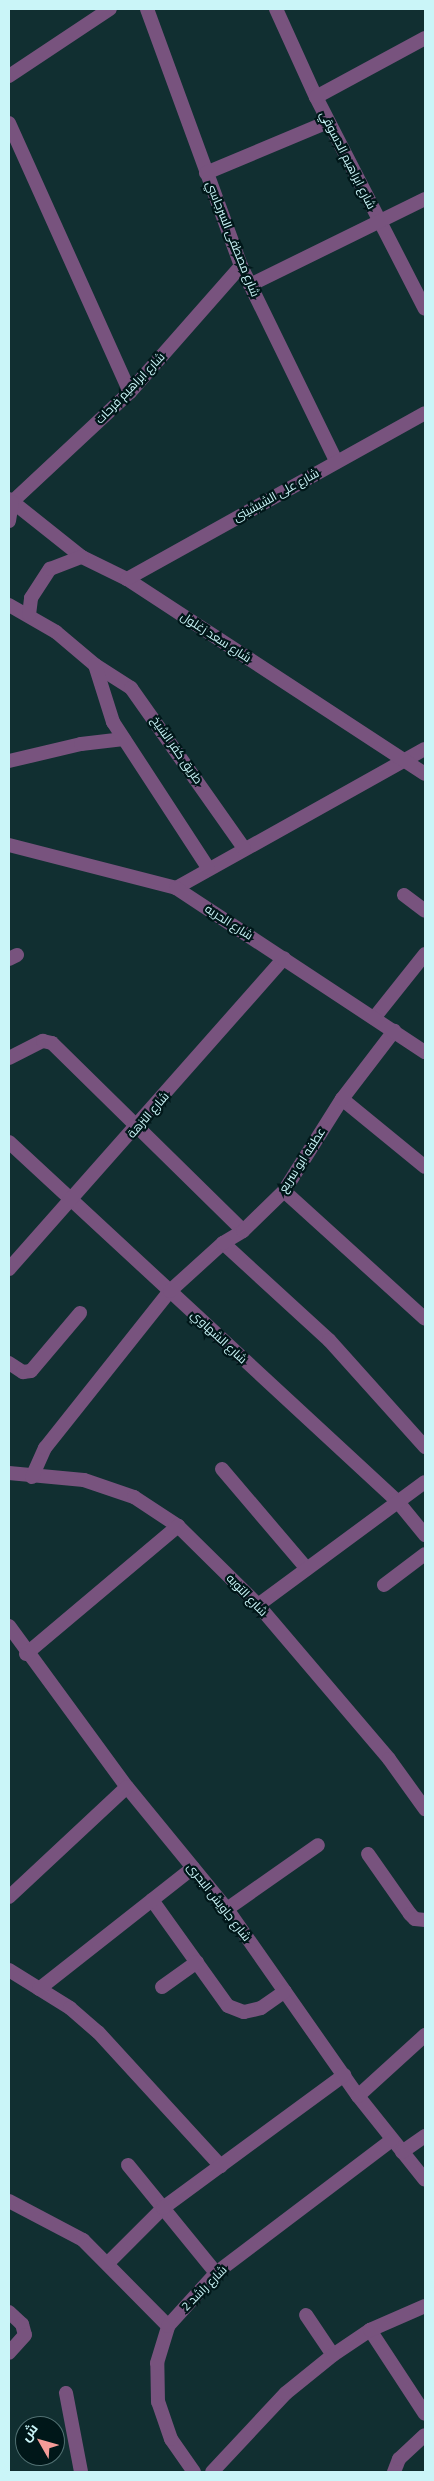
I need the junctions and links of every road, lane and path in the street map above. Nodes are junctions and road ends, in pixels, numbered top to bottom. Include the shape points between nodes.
1 (110, 9) edge
2 (147, 9) edge
3 (276, 9) edge
4 (425, 38) edge
5 (9, 76) edge
6 (316, 97) junction
7 (328, 122) junction
8 (9, 123) edge
9 (206, 173) junction
10 (425, 198) edge
11 (379, 222) junction
12 (241, 266) junction
13 (250, 285) junction
14 (425, 309) edge
15 (130, 392) junction
16 (425, 413) edge
17 (336, 461) junction
18 (10, 500) edge
19 (9, 522) edge
20 (82, 557) junction
21 (127, 578) junction
22 (9, 604) edge
23 (29, 615) junction
24 (95, 665) junction
25 (124, 740) junction
26 (425, 749) edge
27 (405, 760) junction
28 (9, 761) edge
29 (425, 774) edge
30 (9, 845) edge
31 (244, 848) junction
32 (208, 868) junction
33 (176, 888) junction
34 (404, 895) dead end
35 (425, 911) edge
36 (425, 954) edge
37 (284, 958) junction
38 (374, 1018) junction
39 (394, 1031) junction
40 (425, 1052) edge
41 (9, 1058) edge
42 (342, 1099) junction
43 (137, 1127) junction
44 (9, 1142) edge
45 (425, 1167) edge
46 (284, 1191) junction
47 (72, 1201) junction
48 (243, 1232) junction
49 (223, 1243) junction
50 (9, 1270) edge
51 (170, 1291) junction
52 (80, 1313) dead end
53 (425, 1320) edge
54 (9, 1363) edge
55 (425, 1447) edge
56 (222, 1470) dead end
57 (9, 1473) edge
58 (32, 1477) junction
59 (425, 1482) edge
60 (398, 1502) junction
61 (178, 1526) junction
62 (425, 1535) edge
63 (425, 1554) edge
64 (307, 1570) junction
65 (384, 1585) dead end
66 (258, 1605) junction
67 (9, 1626) edge
68 (26, 1654) junction
69 (127, 1787) junction
70 (425, 1809) edge
71 (318, 1845) dead end
72 (368, 1854) dead end
73 (193, 1868) junction
74 (9, 1897) edge
75 (152, 1900) junction
76 (227, 1910) junction
77 (425, 1920) edge
78 (197, 1962) junction
79 (9, 1970) edge
80 (162, 1987) dead end
81 (39, 1989) junction
82 (285, 1991) junction
83 (425, 2035) edge
84 (344, 2075) junction
85 (358, 2096) junction
86 (425, 2136) edge
87 (392, 2140) junction
88 (402, 2152) junction
89 (128, 2165) dead end
90 (221, 2166) junction
91 (425, 2180) edge
92 (9, 2201) edge
93 (163, 2208) junction
94 (108, 2263) junction
95 (216, 2273) junction
96 (425, 2306) edge
97 (9, 2312) edge
98 (306, 2315) dead end
99 (168, 2326) junction
100 (370, 2330) junction
101 (9, 2353) edge
102 (332, 2355) junction
103 (66, 2393) dead end
104 (425, 2414) edge
105 (425, 2435) edge
106 (81, 2472) edge
107 (194, 2472) edge
108 (212, 2472) edge
109 (394, 2472) edge

1 - 5 street
2 - 9 street, شارع مصطفى السرجاسي
3 - 6 street, شارع ابراهيم الدسوقي
4 - 6 street
6 - 7 street, شارع ابراهيم الدسوقي
7 - 9 street
7 - 11 street, شارع ابراهيم الدسوقي
8 - 15 street
9 - 12 street, شارع مصطفى السرجاسي
10 - 11 street
11 - 13 street
11 - 14 street, شارع ابراهيم الدسوقي
12 - 13 street, شارع مصطفى السرجاسي
12 - 15 street, شارع ابراهيم فرحات
13 - 17 street, شارع مصطفى السرجاسي
15 - 18 street, شارع ابراهيم فرحات
16 - 17 street, شارع على الشيشينى
17 - 21 street, شارع على الشيشينى
18 - 19 street
18 - 20 street, شارع سعد زغلول
20 - 21 street, شارع سعد زغلول
20 - 23 street via 65,560 44,575 31,598
21 - 27 street, شارع سعد زغلول
22 - 23 street, طريق كفر الشيخ
23 - 24 street, طريق كفر الشيخ via 56,632
24 - 25 street via 104,704
24 - 31 street, طريق كفر الشيخ via 131,688 145,704
25 - 28 street via 81,744
25 - 32 street
26 - 27 street
27 - 29 street, شارع سعد زغلول
27 - 31 street
30 - 33 street, شارع الحريه
31 - 32 street
32 - 33 street
33 - 37 street, شارع الحريه
34 - 35 street
36 - 38 street
37 - 38 street, شارع الحريه
37 - 43 street, شارع النزهة
38 - 39 street, شارع الحريه
39 - 40 street, شارع الحريه
39 - 42 street, عطفه ابو سريع
41 - 43 street via 43,1041 52,1043
42 - 45 street
42 - 46 street, عطفه ابو سريع
43 - 47 street, شارع النزهة
43 - 48 street
44 - 47 street, شارع الشهاوي
46 - 48 street, عطفه ابو سريع
46 - 53 street
47 - 50 street, شارع النزهة
47 - 51 street, شارع الشهاوي
48 - 49 street, عطفه ابو سريع
49 - 51 street, عطفه ابو سريع
49 - 55 street via 329,1340
51 - 58 street, عطفه ابو سريع via 45,1448
51 - 60 street, شارع الشهاوي
52 - 54 street via 31,1371 23,1372
56 - 64 street
57 - 58 street, شارع التوبه
58 - 61 street, شارع التوبه via 93,1483 134,1497
59 - 60 street
60 - 62 street, شارع الشهاوي
60 - 64 street
61 - 66 street, شارع التوبه
61 - 68 street
63 - 65 street
64 - 66 street
66 - 70 street, شارع التوبه via 388,1759
67 - 68 street, شارع جاويش البحرى
68 - 69 street, شارع جاويش البحرى
69 - 73 street, شارع جاويش البحرى
69 - 74 street
71 - 76 street
72 - 77 street via 410,1914 415,1919
73 - 75 street
73 - 76 street, شارع جاويش البحرى
75 - 78 street
75 - 81 street
76 - 82 street, شارع جاويش البحرى
78 - 80 street
78 - 82 street via 228,2006 244,2012 261,2008
79 - 81 street
81 - 90 street via 98,2032
82 - 84 street, شارع جاويش البحرى
83 - 85 street
84 - 85 street, شارع جاويش البحرى
84 - 90 street
85 - 87 street, شارع جاويش البحرى
86 - 88 street
87 - 88 street, شارع جاويش البحرى
87 - 95 street, شارع راشد 2
88 - 91 street, شارع جاويش البحرى
89 - 93 street
90 - 93 street
92 - 94 street via 54,2221
93 - 94 street
93 - 95 street
94 - 99 street
95 - 99 street, شارع راشد 2
96 - 100 street
97 - 101 street via 22,2324 25,2335
98 - 102 street
99 - 107 street, شارع راشد 2 via 157,2363 158,2402 171,2439
100 - 102 street
100 - 104 street
102 - 108 street via 286,2393
103 - 106 street
105 - 109 street via 399,2459

